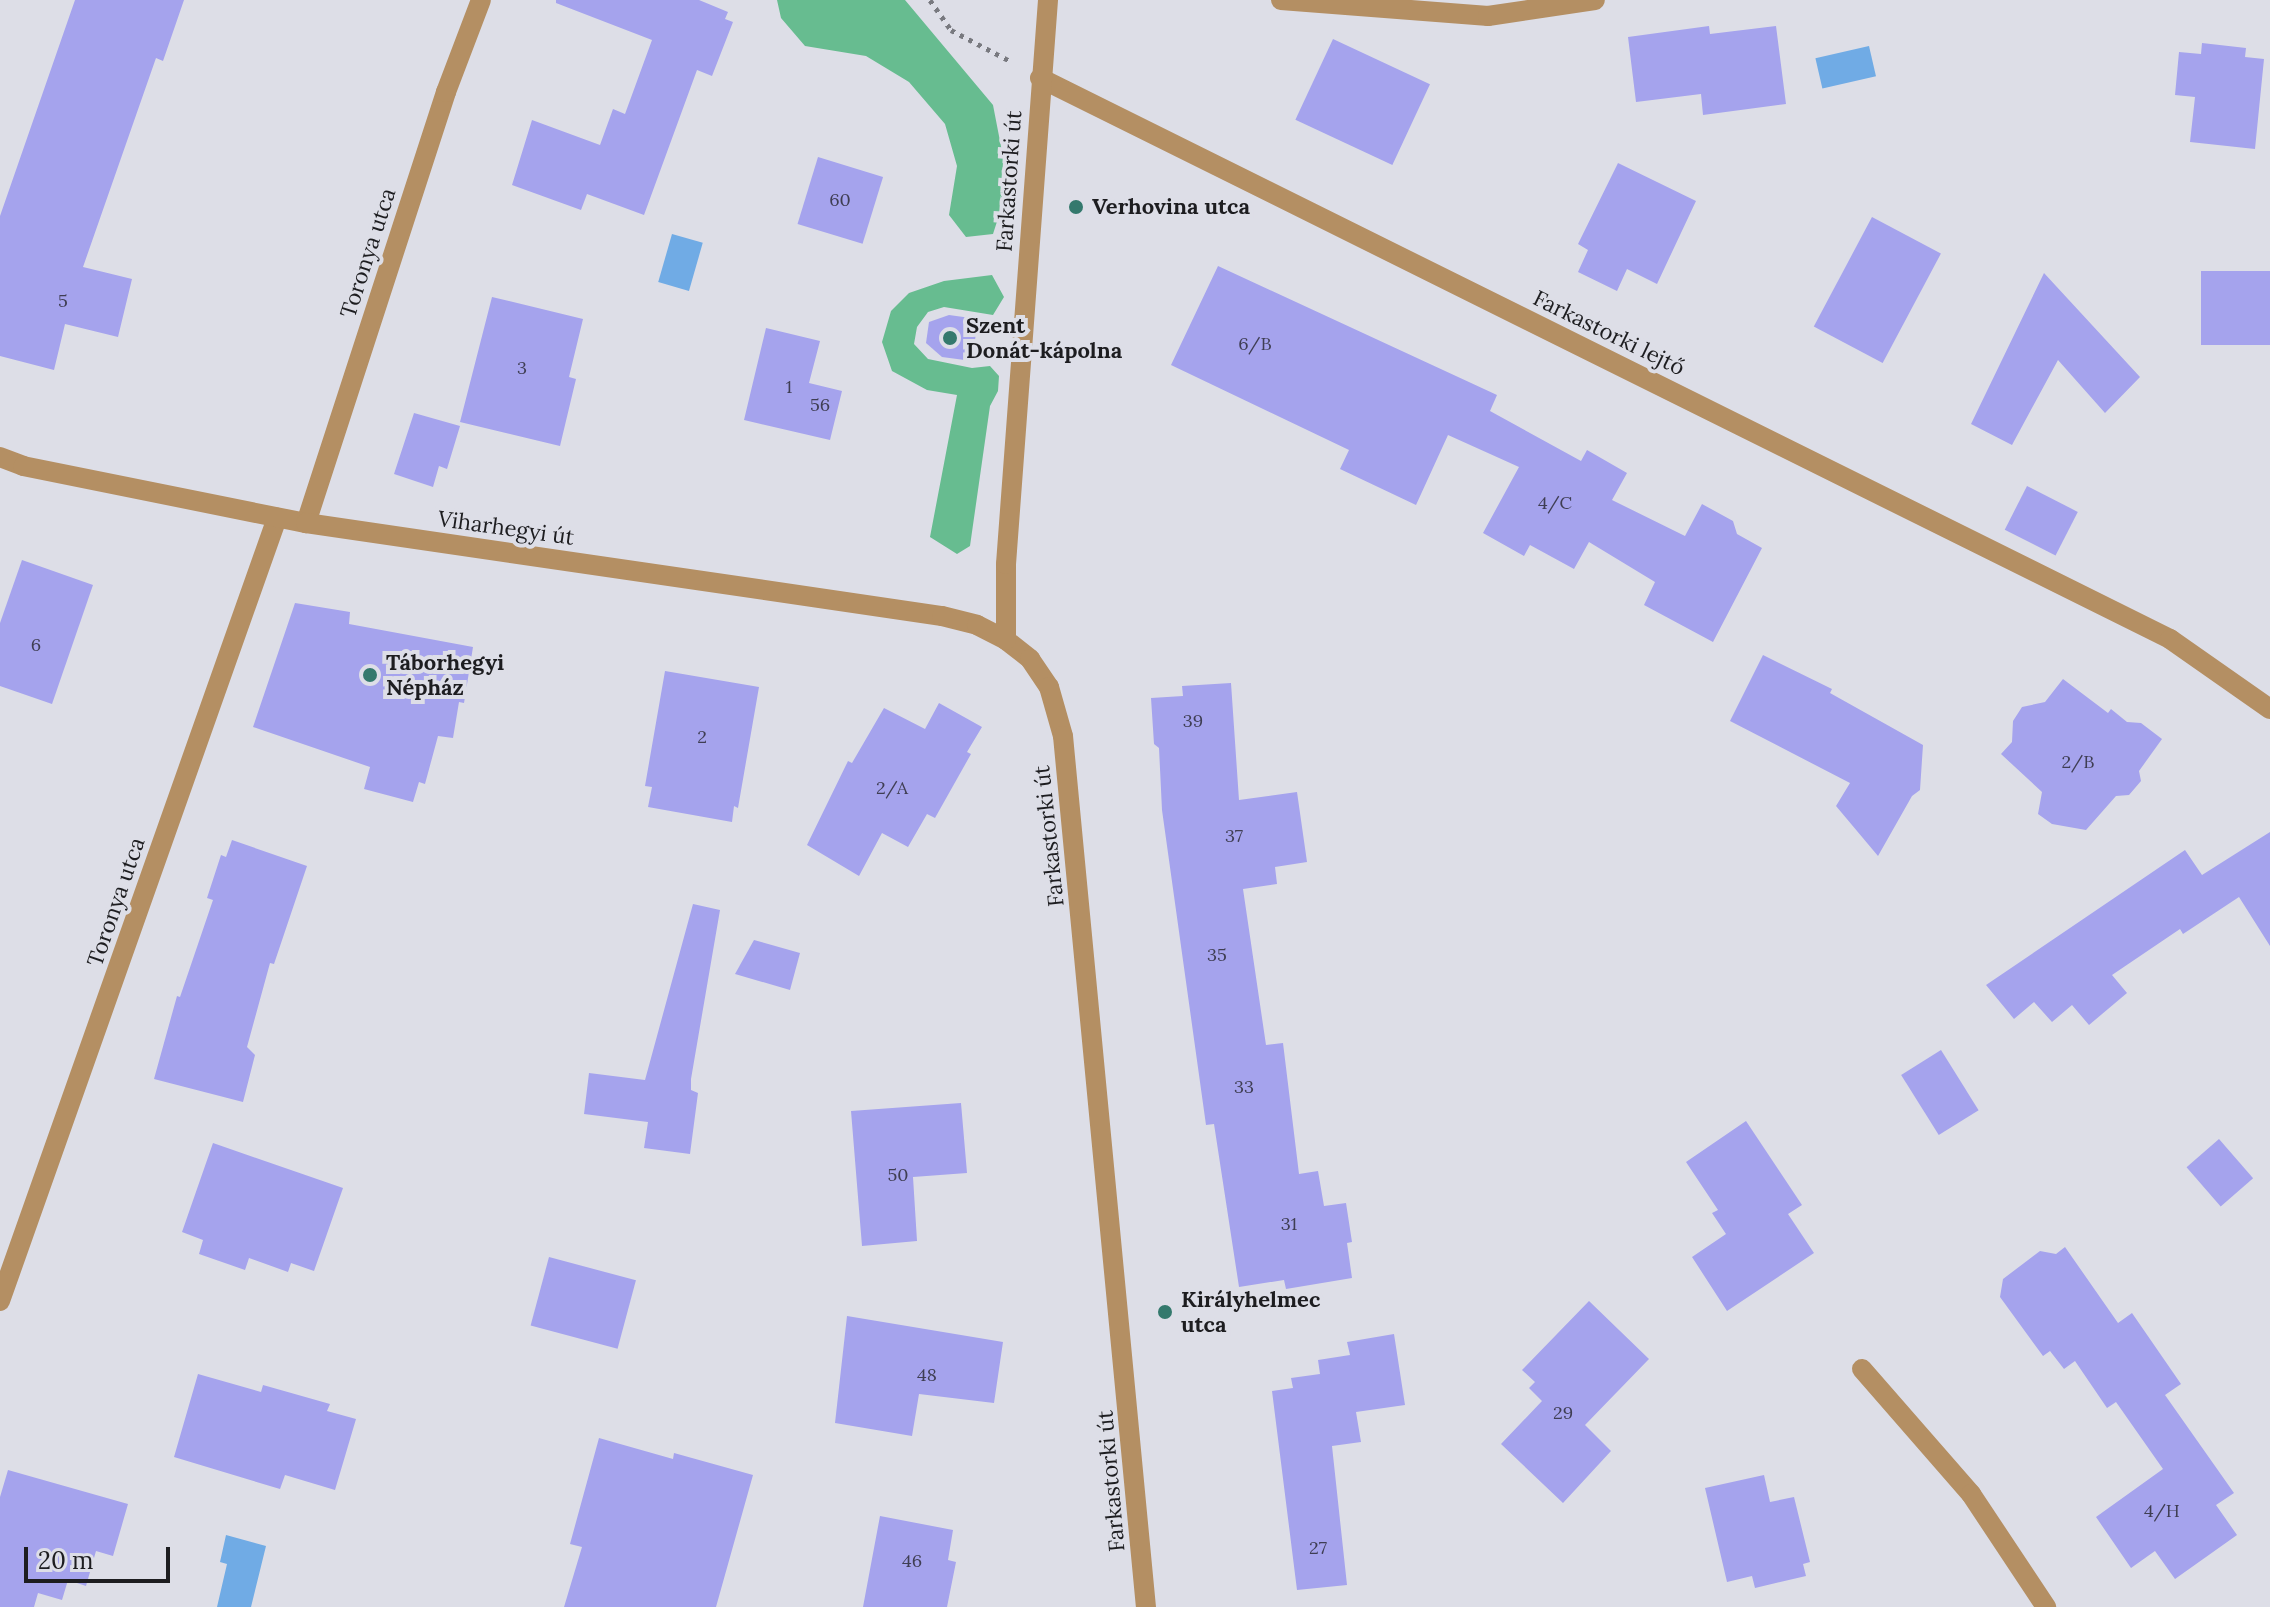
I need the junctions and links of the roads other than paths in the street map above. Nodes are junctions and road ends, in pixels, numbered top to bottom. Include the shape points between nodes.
1 (481, 0) edge
2 (1048, 0) edge
3 (1281, 0) edge
4 (1595, 0) edge
5 (1040, 78) junction
6 (0, 457) edge
7 (277, 518) junction
8 (306, 523) junction
9 (1006, 640) junction
10 (2270, 709) edge
11 (0, 1301) edge
12 (1862, 1369) dead end
13 (1146, 1607) edge
14 (2046, 1607) edge

1 - 8 street, Toronya utca
2 - 5 street, Farkastorki út
3 - 4 street via 1488,16
5 - 9 street, Farkastorki út via 1006,564
5 - 10 street, Farkastorki lejtő via 2170,639
6 - 7 street, Viharhegyi út
7 - 8 street, Viharhegyi út
7 - 11 street, Toronya utca
8 - 9 street, Viharhegyi út via 942,616
9 - 13 street, Farkastorki út via 1030,659 1049,687 1063,736
12 - 14 street via 1971,1494

